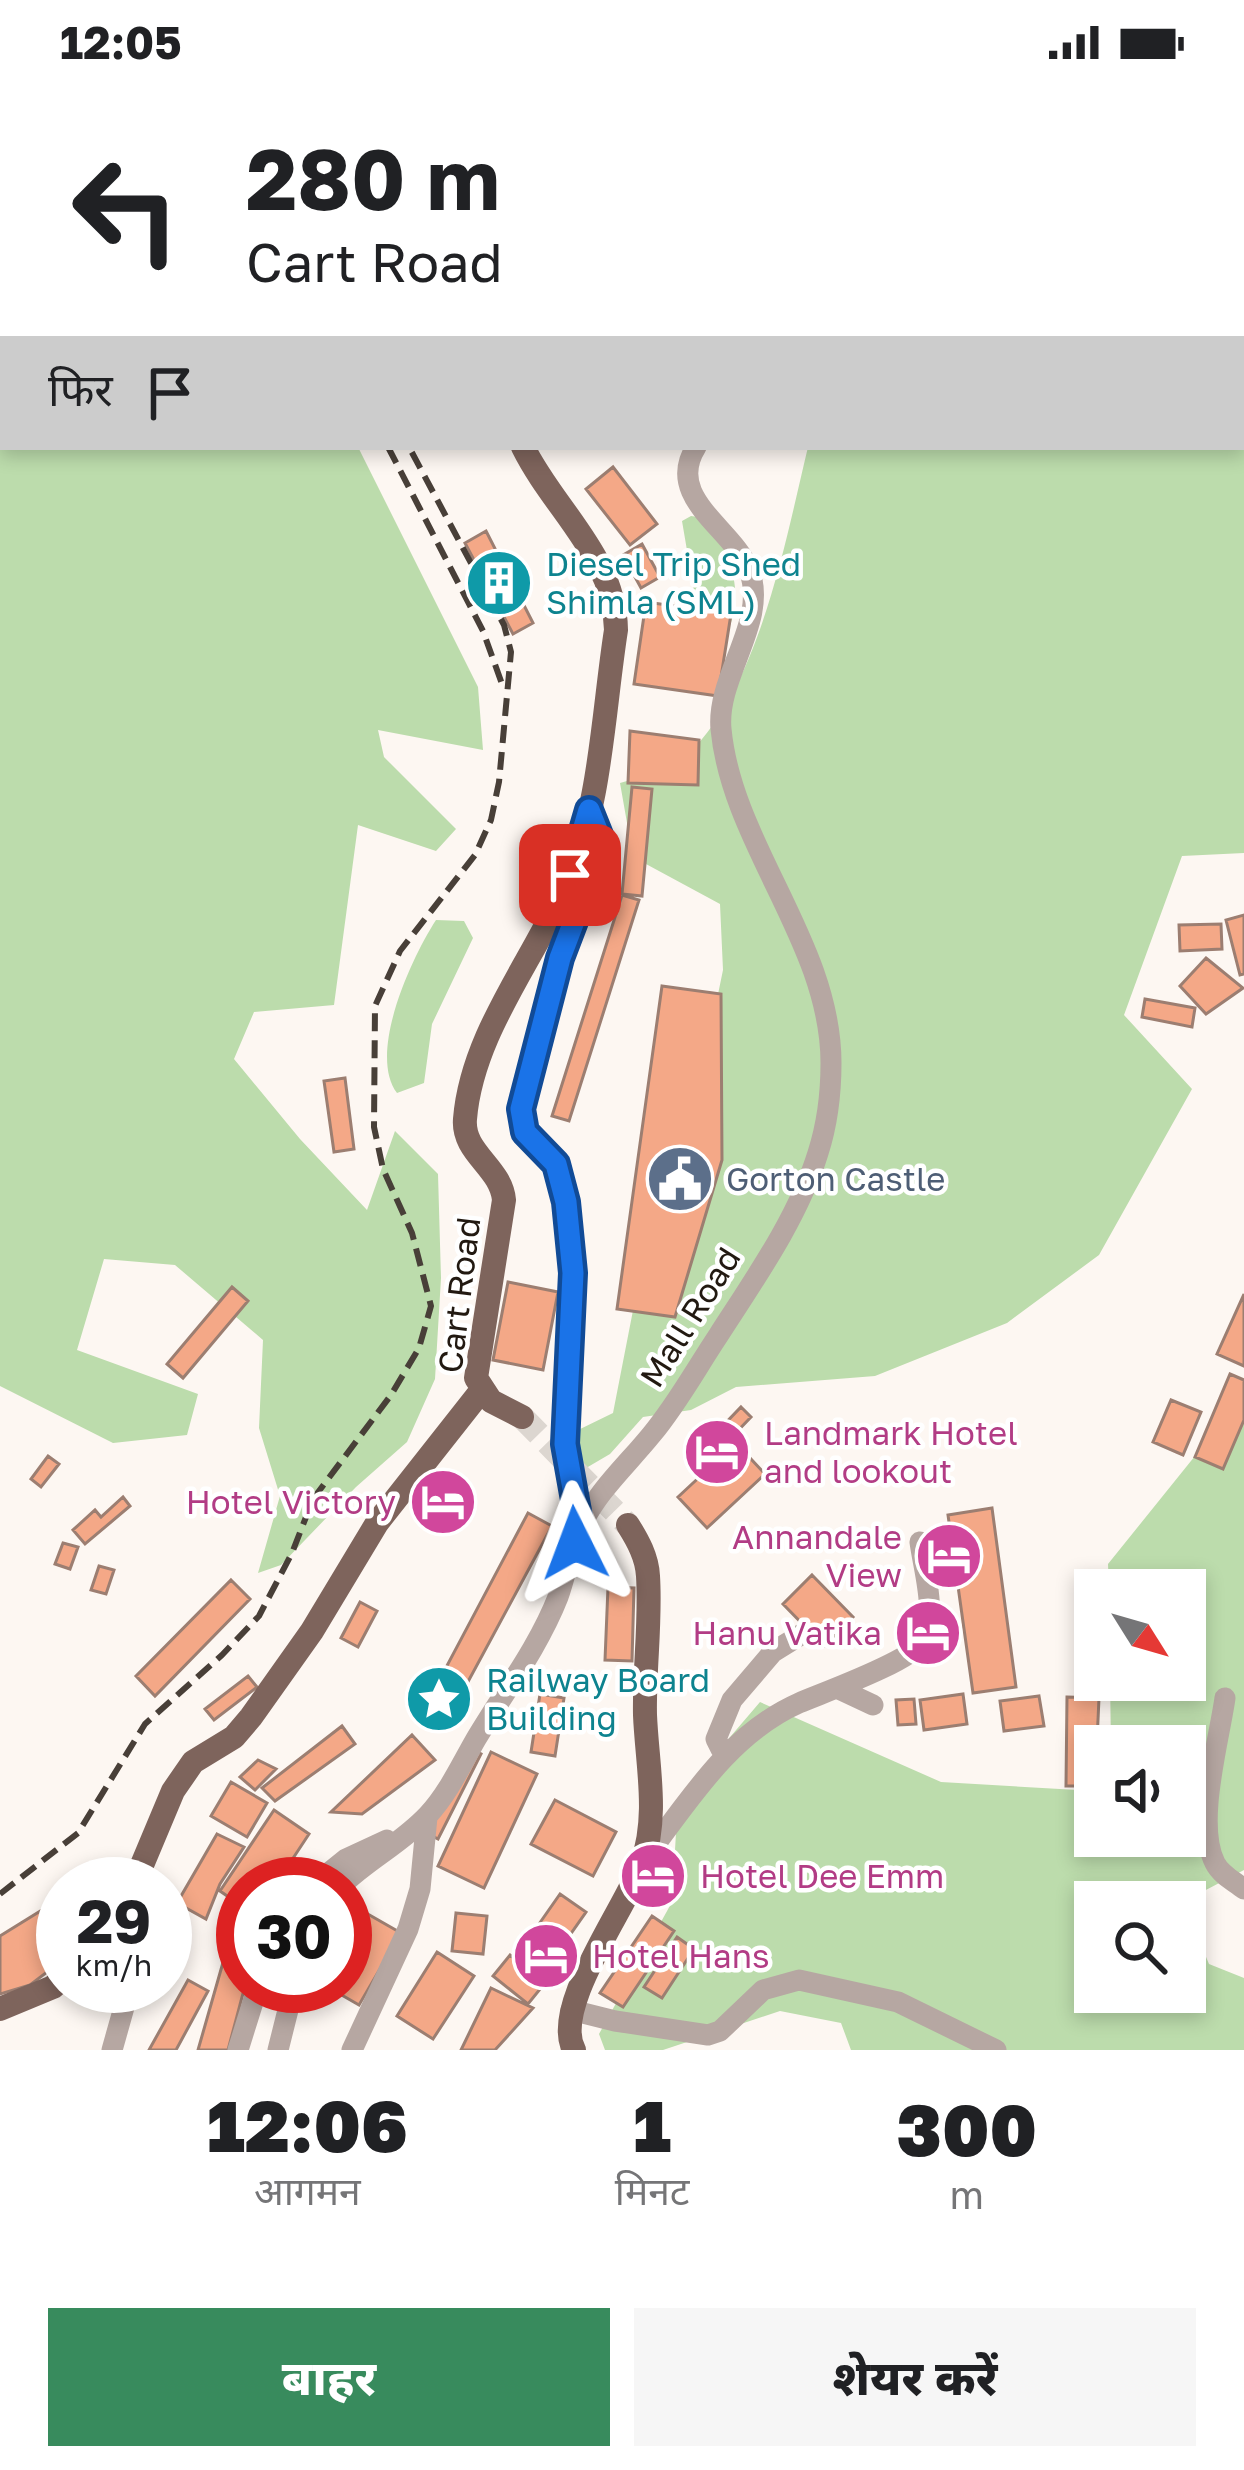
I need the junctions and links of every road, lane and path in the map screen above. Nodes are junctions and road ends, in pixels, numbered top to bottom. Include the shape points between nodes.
1 (525, 450) edge
2 (695, 450) edge
3 (589, 810) junction
4 (481, 1391) junction
5 (522, 1417) tunnel mouth
6 (628, 1525) tunnel mouth
7 (580, 1528) junction
8 (920, 1542) dead end
9 (802, 1634) dead end
10 (841, 1690) junction
11 (1226, 1698) dead end
12 (872, 1705) dead end
13 (731, 1751) junction
14 (427, 1817) junction
15 (400, 1840) junction
16 (149, 1857) edge
17 (352, 1857) edge
18 (643, 1861) junction
19 (372, 1862) edge
20 (1244, 1888) edge
21 (36, 1994) edge
22 (0, 2009) edge
23 (571, 2010) junction
24 (122, 2013) edge
25 (250, 2013) edge
26 (287, 2013) edge
27 (112, 2050) edge
28 (238, 2050) edge
29 (278, 2050) edge
30 (352, 2050) edge
31 (574, 2050) edge
32 (996, 2050) edge

1 - 3 main road, Cart Road via 598,559 615,609
2 - 7 street, Mall Road via 688,484 751,573 753,601 721,729 760,855 824,1004 826,1121 817,1157 762,1265 676,1403
3 - 4 main road, Cart Road via 568,883 493,1028 465,1120 504,1200 476,1372
3 - 7 street via 603,845 560,958 521,1117 556,1164 566,1202 573,1273 565,1444
4 - 5 main road
4 - 16 main road, Cart Road via 377,1523 251,1717 183,1776
6 - 18 main road via 648,1576 652,1796
7 - 14 street, Mall Road via 530,1652
8 - 10 street via 925,1638 916,1651
9 - 13 street via 773,1652 732,1700 716,1739
10 - 12 street
10 - 13 street via 799,1703
11 - 20 street via 1209,1802 1210,1850 1218,1869
13 - 18 street
14 - 15 street, Mall Road
14 - 30 street via 414,1909
15 - 17 street
15 - 19 street, Mall Road
18 - 23 main road
21 - 22 main road
23 - 31 main road
23 - 32 street via 708,2036 763,1990 799,1979 898,2002
24 - 27 street
25 - 28 street
26 - 29 street

